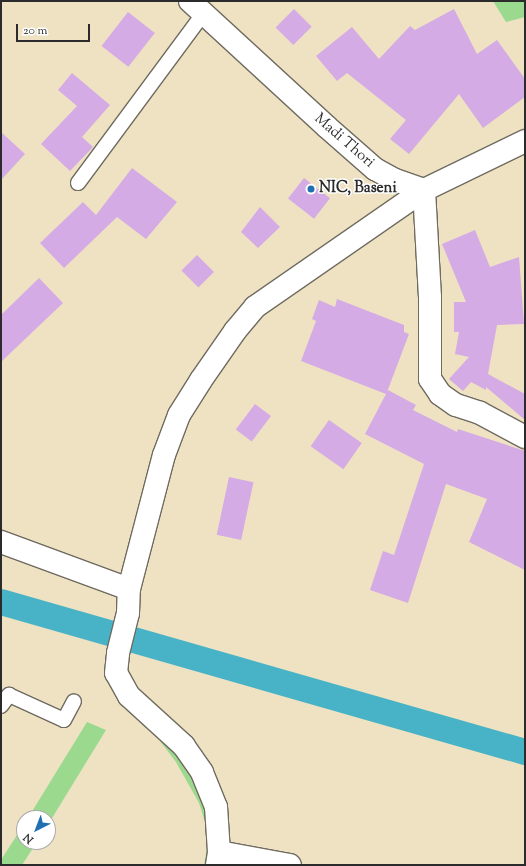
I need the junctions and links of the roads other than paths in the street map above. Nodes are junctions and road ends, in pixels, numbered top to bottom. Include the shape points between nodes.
1 (197, 7) edge
2 (521, 148) edge
3 (78, 183) dead end
4 (424, 190) junction
5 (525, 437) edge
6 (1, 542) edge
7 (129, 589) junction
8 (74, 701) dead end
9 (1, 706) edge
10 (218, 858) edge
11 (290, 865) edge

1 - 3 lane
1 - 4 street, Madi Thori via 375,169 395,180
2 - 4 street
4 - 5 street via 430,297 430,379 440,394 456,406 480,413
4 - 7 street via 277,290 255,307 235,331 200,380 174,428 164,455
6 - 7 street
7 - 10 street via 128,613 118,652 116,673 128,696 184,746 202,772 216,807
8 - 9 lane via 64,720 9,695
10 - 11 street

